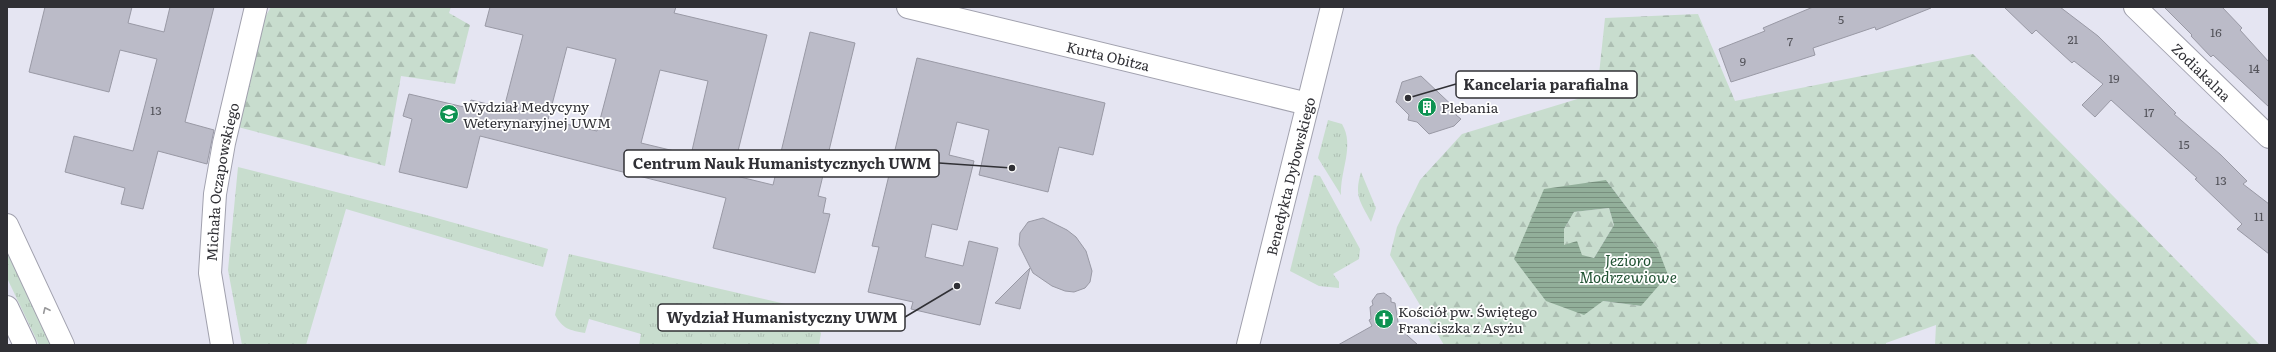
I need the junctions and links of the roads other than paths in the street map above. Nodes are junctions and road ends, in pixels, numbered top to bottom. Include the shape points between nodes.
1 (908, 7) edge
2 (1332, 7) edge
3 (2135, 7) edge
4 (256, 12) edge
5 (1308, 104) junction
6 (2269, 137) edge
7 (7, 225) edge
8 (7, 307) edge
9 (25, 345) edge
10 (63, 345) edge
11 (222, 345) edge
12 (1248, 345) edge

1 - 5 street, Kurta Obitza
2 - 5 street, Benedykta Dybowskiego
3 - 6 street, Zodiakalna
4 - 11 street, Michała Oczapowskiego via 224,143 215,194 210,280
5 - 12 street, Benedykta Dybowskiego
10 -> 7 street
8 - 9 street

